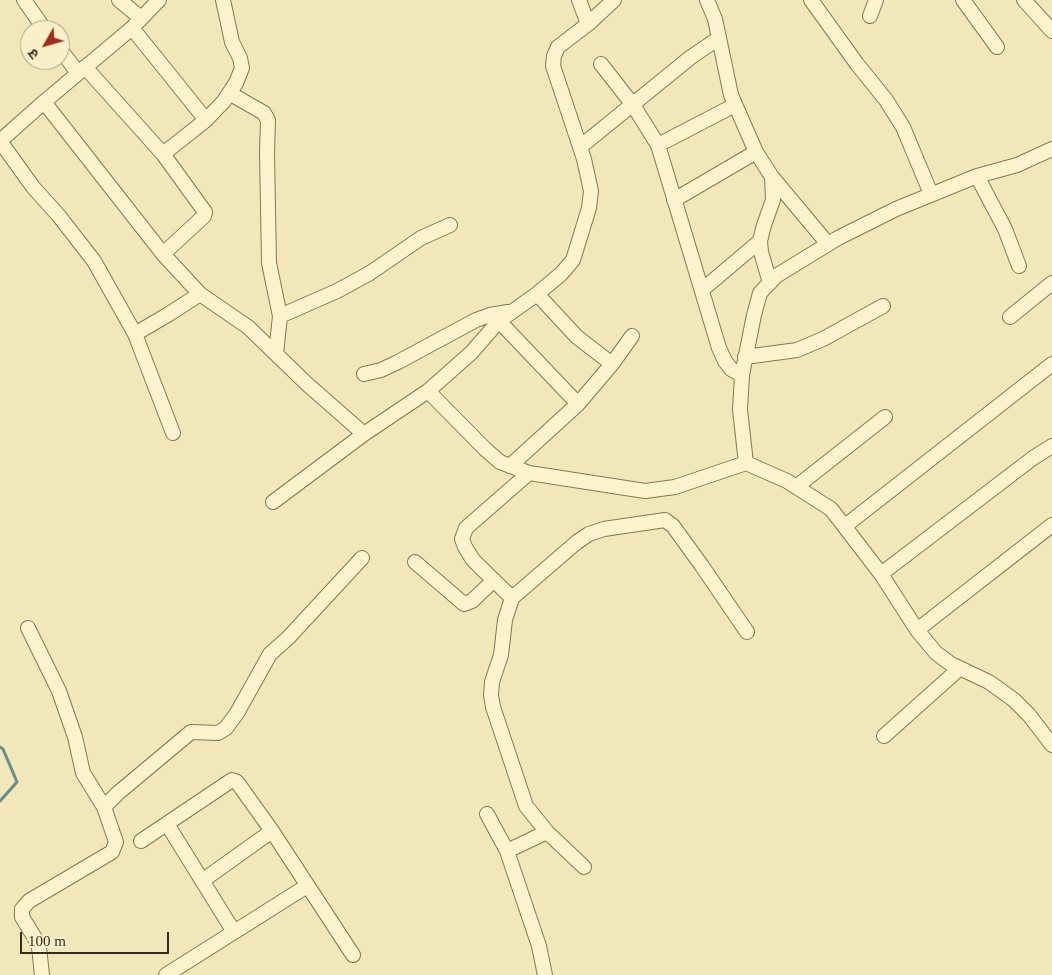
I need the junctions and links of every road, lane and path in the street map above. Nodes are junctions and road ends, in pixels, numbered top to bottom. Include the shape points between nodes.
1 (24, 0) edge
2 (119, 0) edge
3 (159, 0) edge
4 (223, 0) edge
5 (579, 0) edge
6 (614, 0) edge
7 (707, 0) edge
8 (811, 0) edge
9 (876, 0) edge
10 (963, 0) edge
11 (1024, 0) edge
12 (870, 16) dead end
13 (38, 20) edge
14 (136, 23) junction
15 (588, 24) junction
16 (1052, 31) edge
17 (719, 38) junction
18 (997, 47) dead end
19 (70, 59) edge
20 (601, 64) dead end
21 (82, 70) junction
22 (229, 93) junction
23 (44, 102) junction
24 (633, 105) junction
25 (735, 105) junction
26 (206, 120) junction
27 (0, 141) edge
28 (658, 145) junction
29 (580, 148) junction
30 (1052, 148) edge
31 (756, 152) junction
32 (163, 154) junction
33 (977, 176) junction
34 (772, 177) junction
35 (931, 194) junction
36 (674, 200) junction
37 (450, 225) dead end
38 (760, 240) junction
39 (828, 244) junction
40 (163, 254) junction
41 (1019, 266) dead end
42 (770, 283) junction
43 (1052, 284) edge
44 (702, 290) junction
45 (200, 294) junction
46 (537, 294) junction
47 (883, 306) dead end
48 (513, 311) junction
49 (280, 316) junction
50 (1010, 317) dead end
51 (499, 321) junction
52 (135, 334) junction
53 (632, 336) dead end
54 (276, 354) junction
55 (745, 357) junction
56 (612, 364) junction
57 (1052, 364) edge
58 (364, 374) dead end
59 (742, 375) junction
60 (428, 391) junction
61 (578, 404) junction
62 (885, 417) dead end
63 (173, 433) dead end
64 (364, 434) junction
65 (1052, 446) edge
66 (746, 463) junction
67 (510, 466) junction
68 (529, 472) junction
69 (796, 487) junction
70 (273, 502) dead end
71 (1052, 524) edge
72 (845, 526) junction
73 (362, 558) dead end
74 (415, 562) dead end
75 (881, 574) junction
76 (494, 580) junction
77 (512, 598) junction
78 (28, 628) dead end
79 (917, 630) junction
80 (747, 632) dead end
81 (959, 669) junction
82 (884, 736) dead end
83 (1052, 745) edge
84 (104, 807) junction
85 (486, 814) dead end
86 (166, 824) junction
87 (272, 831) junction
88 (547, 832) junction
89 (141, 841) dead end
90 (507, 851) junction
91 (584, 867) dead end
92 (202, 881) junction
93 (307, 886) junction
94 (234, 932) junction
95 (353, 955) dead end
96 (42, 975) edge
97 (166, 975) edge
98 (545, 975) edge

1 - 13 street
2 - 14 street
3 - 14 street
4 - 22 street via 232,42 242,68
5 - 15 street
6 - 15 street
7 - 17 street
8 - 35 street via 903,127
9 - 12 street
10 - 18 street
11 - 16 street
14 - 21 street
14 - 26 street
15 - 29 street via 558,47 553,66
17 - 24 street
17 - 25 street
19 - 21 street
20 - 24 street
21 - 23 street
21 - 32 street
22 - 26 street
22 - 49 street via 264,113 268,120 268,263
23 - 27 street
23 - 40 street
24 - 28 street
24 - 29 street
25 - 28 street
25 - 31 street
26 - 32 street
27 - 52 street via 94,261
28 - 36 street
29 - 46 street via 590,191 580,240 573,260
30 - 33 street via 1017,164
31 - 34 street
31 - 36 street
32 - 40 street via 205,212
33 - 35 street
33 - 41 street via 1005,229
34 - 38 street via 773,200
34 - 39 street
35 - 39 street
36 - 44 street
37 - 49 street via 421,238 337,291
38 - 42 street
38 - 44 street
39 - 42 street
40 - 45 street
42 - 55 street via 760,293
43 - 50 street
44 - 59 street via 725,361
45 - 52 street
45 - 54 street via 248,327
46 - 48 street
46 - 56 street via 577,337
47 - 55 street via 796,350
48 - 51 street
48 - 58 street via 476,320 398,362
49 - 54 street
51 - 60 street via 471,353
51 - 61 street
52 - 63 street
53 - 56 street
54 - 64 street
55 - 59 street
56 - 61 street
57 - 72 street
59 - 66 street via 740,410
60 - 64 street
60 - 67 street via 485,449
61 - 67 street
62 - 69 street
64 - 70 street
65 - 75 street
66 - 68 street via 674,486 645,491
66 - 69 street
67 - 68 street
68 - 76 street via 466,528 462,538 473,560
69 - 72 street via 831,509
71 - 79 street
72 - 75 street
73 - 84 street via 270,654 226,728 218,733 190,732
74 - 76 street via 464,604 472,601
75 - 79 street
76 - 77 street
77 - 80 street via 589,534 665,520 673,526
77 - 88 street via 491,695 526,806
78 - 84 street via 59,691 83,773
79 - 81 street via 936,653
81 - 82 street
81 - 83 street via 989,682 1014,700
84 - 96 street via 116,842 112,852 22,909 22,917 39,947
85 - 90 street
86 - 87 street via 232,780 237,782
86 - 89 street
86 - 92 street
87 - 92 street
87 - 93 street
88 - 90 street
88 - 91 street
90 - 98 street via 539,946
92 - 94 street
93 - 94 street
93 - 95 street
94 - 97 street

